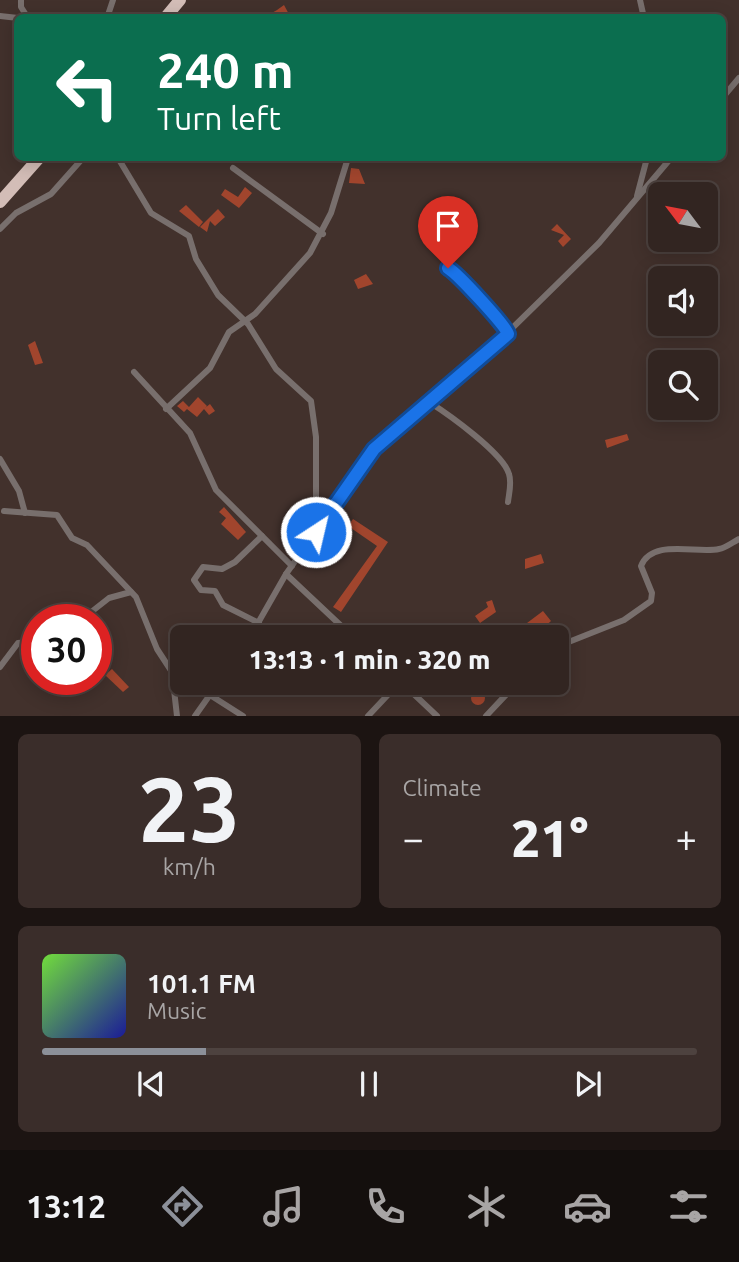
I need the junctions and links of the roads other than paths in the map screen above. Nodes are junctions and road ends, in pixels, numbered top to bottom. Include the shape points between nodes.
1 (180, 0) edge
2 (168, 14) edge
3 (739, 78) edge
4 (726, 93) edge
5 (36, 161) edge
6 (80, 161) edge
7 (120, 161) edge
8 (347, 161) edge
9 (646, 161) edge
10 (668, 161) edge
11 (233, 168) dead end
12 (636, 198) junction
13 (0, 201) edge
14 (0, 229) edge
15 (323, 234) junction
16 (448, 268) dead end
17 (246, 321) junction
18 (508, 334) junction
19 (134, 372) dead end
20 (429, 402) junction
21 (166, 409) junction
22 (0, 459) edge
23 (508, 502) dead end
24 (4, 511) dead end
25 (25, 513) junction
26 (316, 532) junction
27 (262, 536) junction
28 (739, 539) edge
29 (292, 566) junction
30 (286, 574) junction
31 (131, 592) junction
32 (101, 604) edge
33 (258, 623) joint
34 (340, 625) edge
35 (569, 642) edge
36 (21, 643) edge
37 (0, 667) edge
38 (210, 695) joint
39 (388, 695) edge
40 (415, 695) edge
41 (506, 695) edge
42 (177, 716) edge
43 (195, 716) edge
44 (243, 716) edge
45 (368, 716) edge
46 (437, 716) edge
47 (486, 716) edge

1 - 2 highway
3 - 4 street
5 - 13 highway
6 - 14 street via 51,194 16,213
7 - 17 street via 151,213 189,236 196,259 218,295
8 - 15 street
9 - 12 street
10 - 12 street
11 - 15 street
12 - 18 street via 599,243
15 - 17 street via 297,269
16 - 18 street via 463,278
17 - 21 street via 229,332 210,368
17 - 26 street via 276,369 312,401
18 - 20 street
19 - 21 street
20 - 23 street via 467,427 503,463 509,472
20 - 26 street via 374,449
21 - 27 street via 190,433 216,490
22 - 25 street via 19,491
24 - 25 street
25 - 31 street via 57,515 72,538 87,545
26 - 29 street
27 - 29 street
27 - 33 street via 239,560 222,569 202,567 194,580 201,590 215,591 223,605
28 - 35 street via 719,549 673,549 646,558 641,566 651,601 614,625
29 - 30 street
30 - 33 street
30 - 34 street
31 - 32 street
31 - 42 street via 172,672
36 - 37 street
38 - 43 street
38 - 44 street
39 - 45 street
40 - 46 street
41 - 47 street

